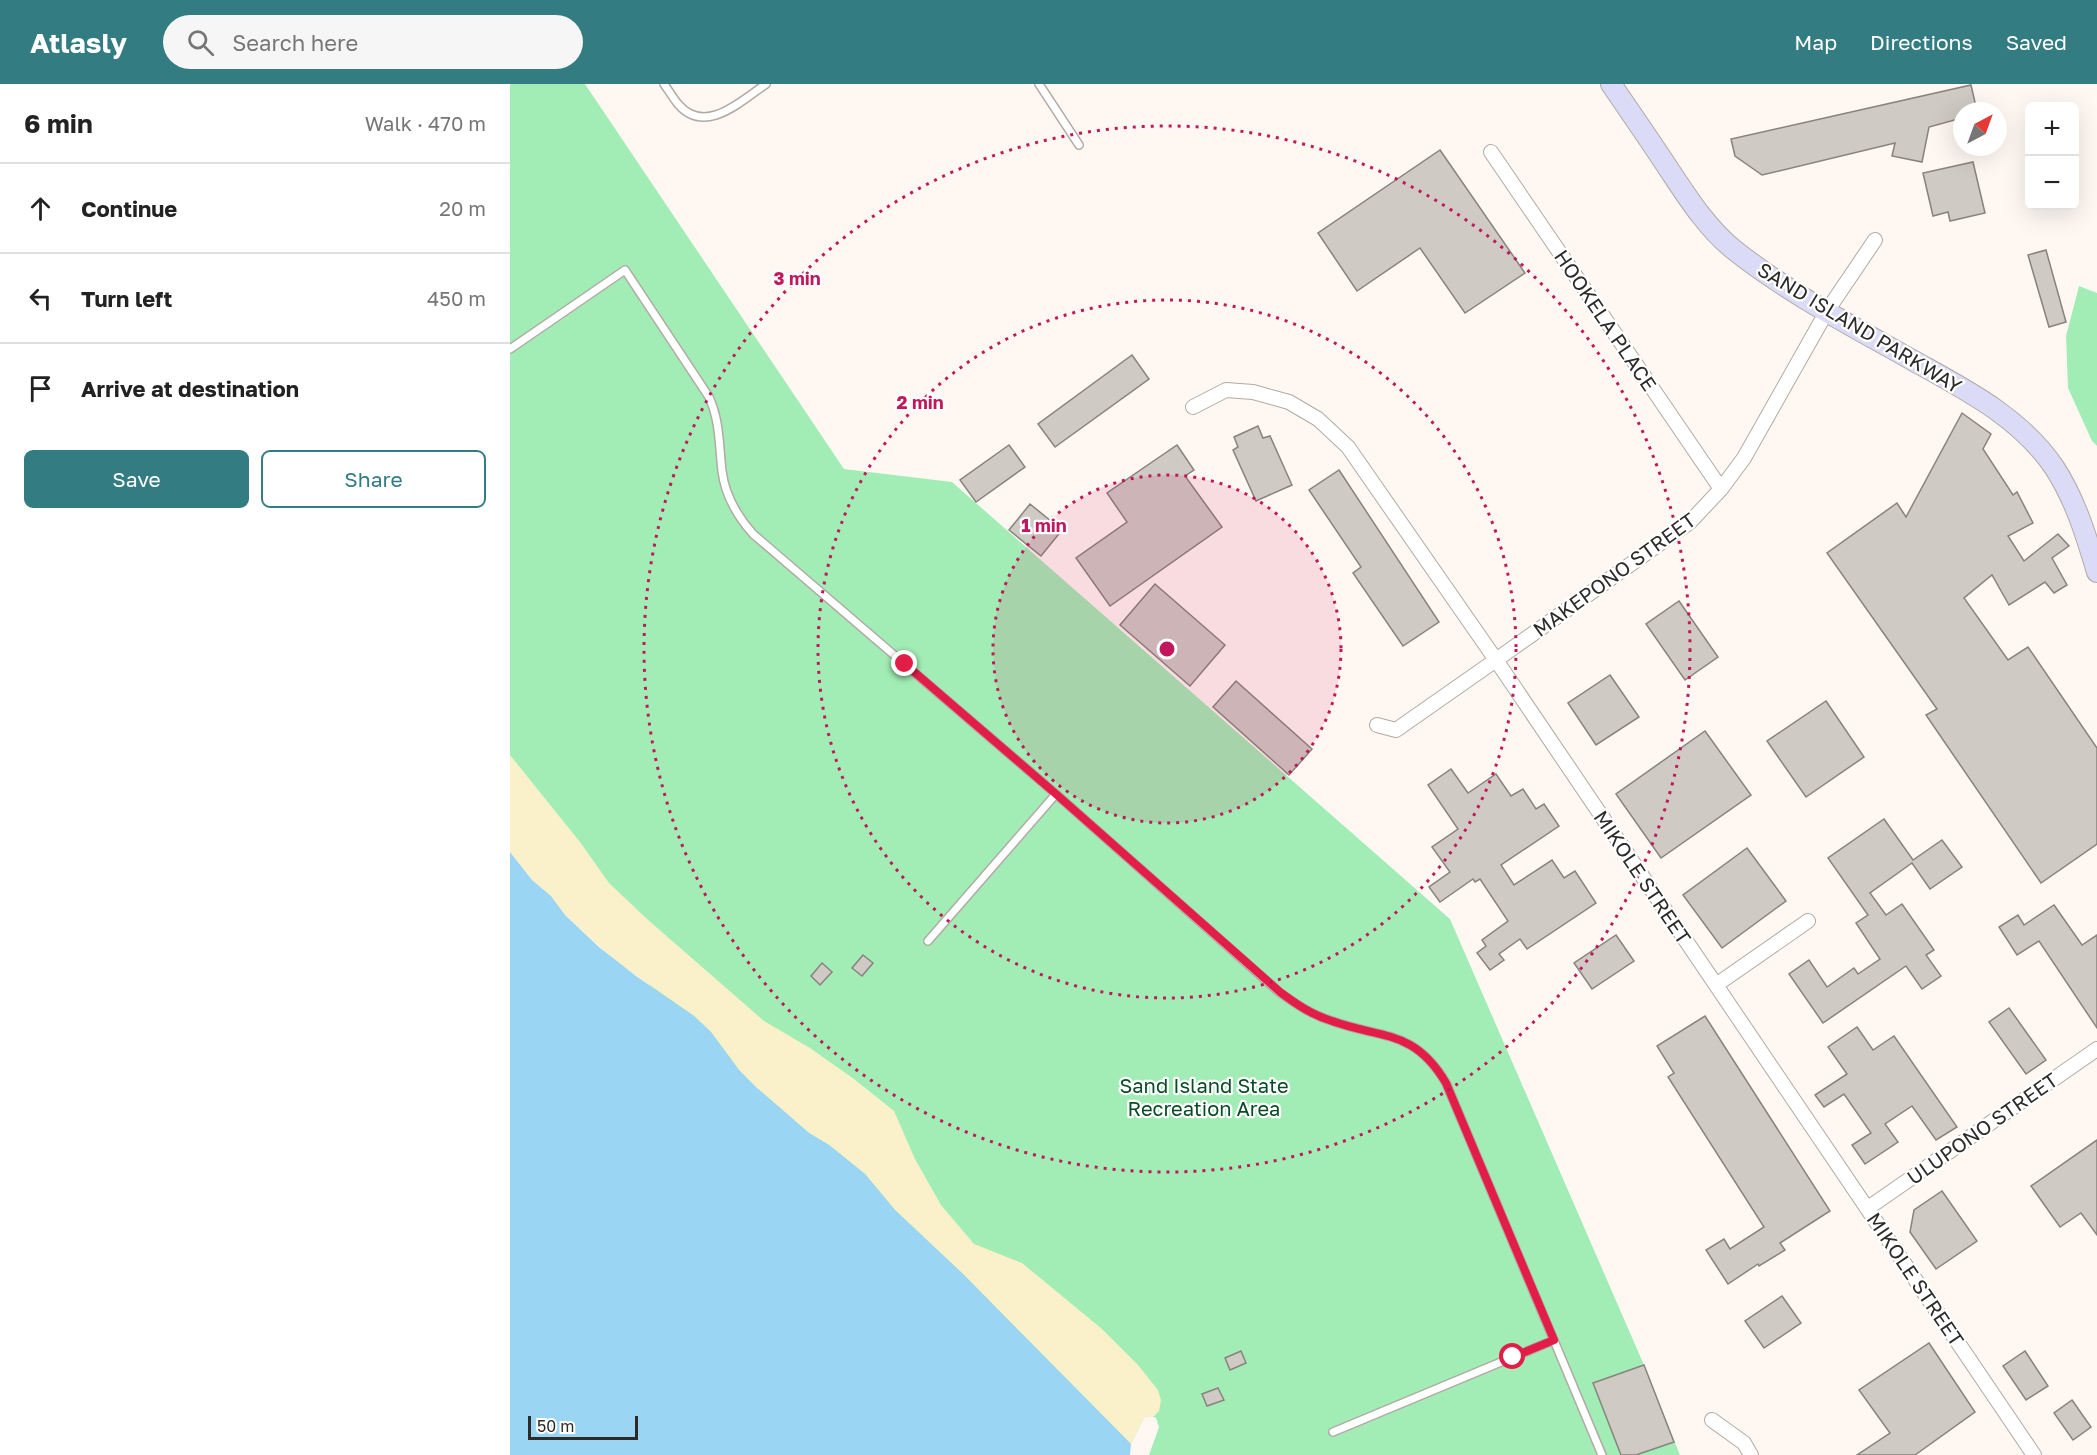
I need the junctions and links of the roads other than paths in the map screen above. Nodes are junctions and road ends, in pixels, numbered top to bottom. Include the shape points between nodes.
1 (664, 84) edge
2 (766, 84) edge
3 (1039, 84) edge
4 (1611, 84) edge
5 (1079, 145) dead end
6 (1491, 152) dead end
7 (1875, 240) dead end
8 (1827, 311) junction
9 (510, 349) edge
10 (1193, 407) dead end
11 (1721, 489) junction
12 (2097, 572) edge
13 (1496, 660) junction
14 (1377, 725) dead end
15 (1056, 794) junction
16 (1808, 921) dead end
17 (928, 941) dead end
18 (1716, 985) junction
19 (2097, 1049) edge
20 (1868, 1208) junction
21 (1554, 1340) junction
22 (1712, 1420) dead end
23 (1333, 1432) dead end
24 (1602, 1455) edge
25 (1751, 1455) edge
26 (2034, 1455) edge

1 - 2 lane via 679,106 694,116 709,118 722,114
3 - 5 lane
4 - 8 street, SAND ISLAND PARKWAY via 1697,211 1730,246 1770,278
6 - 11 street, HOOKELA PLACE
7 - 8 street, MAKEPONO STREET
8 - 11 street, MAKEPONO STREET via 1744,458
8 - 12 street, SAND ISLAND PARKWAY via 1968,391 2001,412 2029,437 2072,500
9 - 15 lane via 625,270 709,397 717,419 726,486 744,523
10 - 13 street, MIKOLE STREET via 1226,390 1253,392 1289,402 1318,419 1348,447
11 - 13 street, MAKEPONO STREET via 1690,522
13 - 14 street, MAKEPONO STREET via 1396,730
13 - 18 street, MIKOLE STREET
15 - 17 lane
15 - 21 lane via 1291,1000 1331,1021 1405,1042 1433,1064 1446,1083
16 - 18 street
18 - 20 street, MIKOLE STREET
19 - 20 street, ULUPONO STREET
20 - 26 street, MIKOLE STREET
21 - 23 lane
21 - 24 lane
22 - 25 street via 1744,1443

